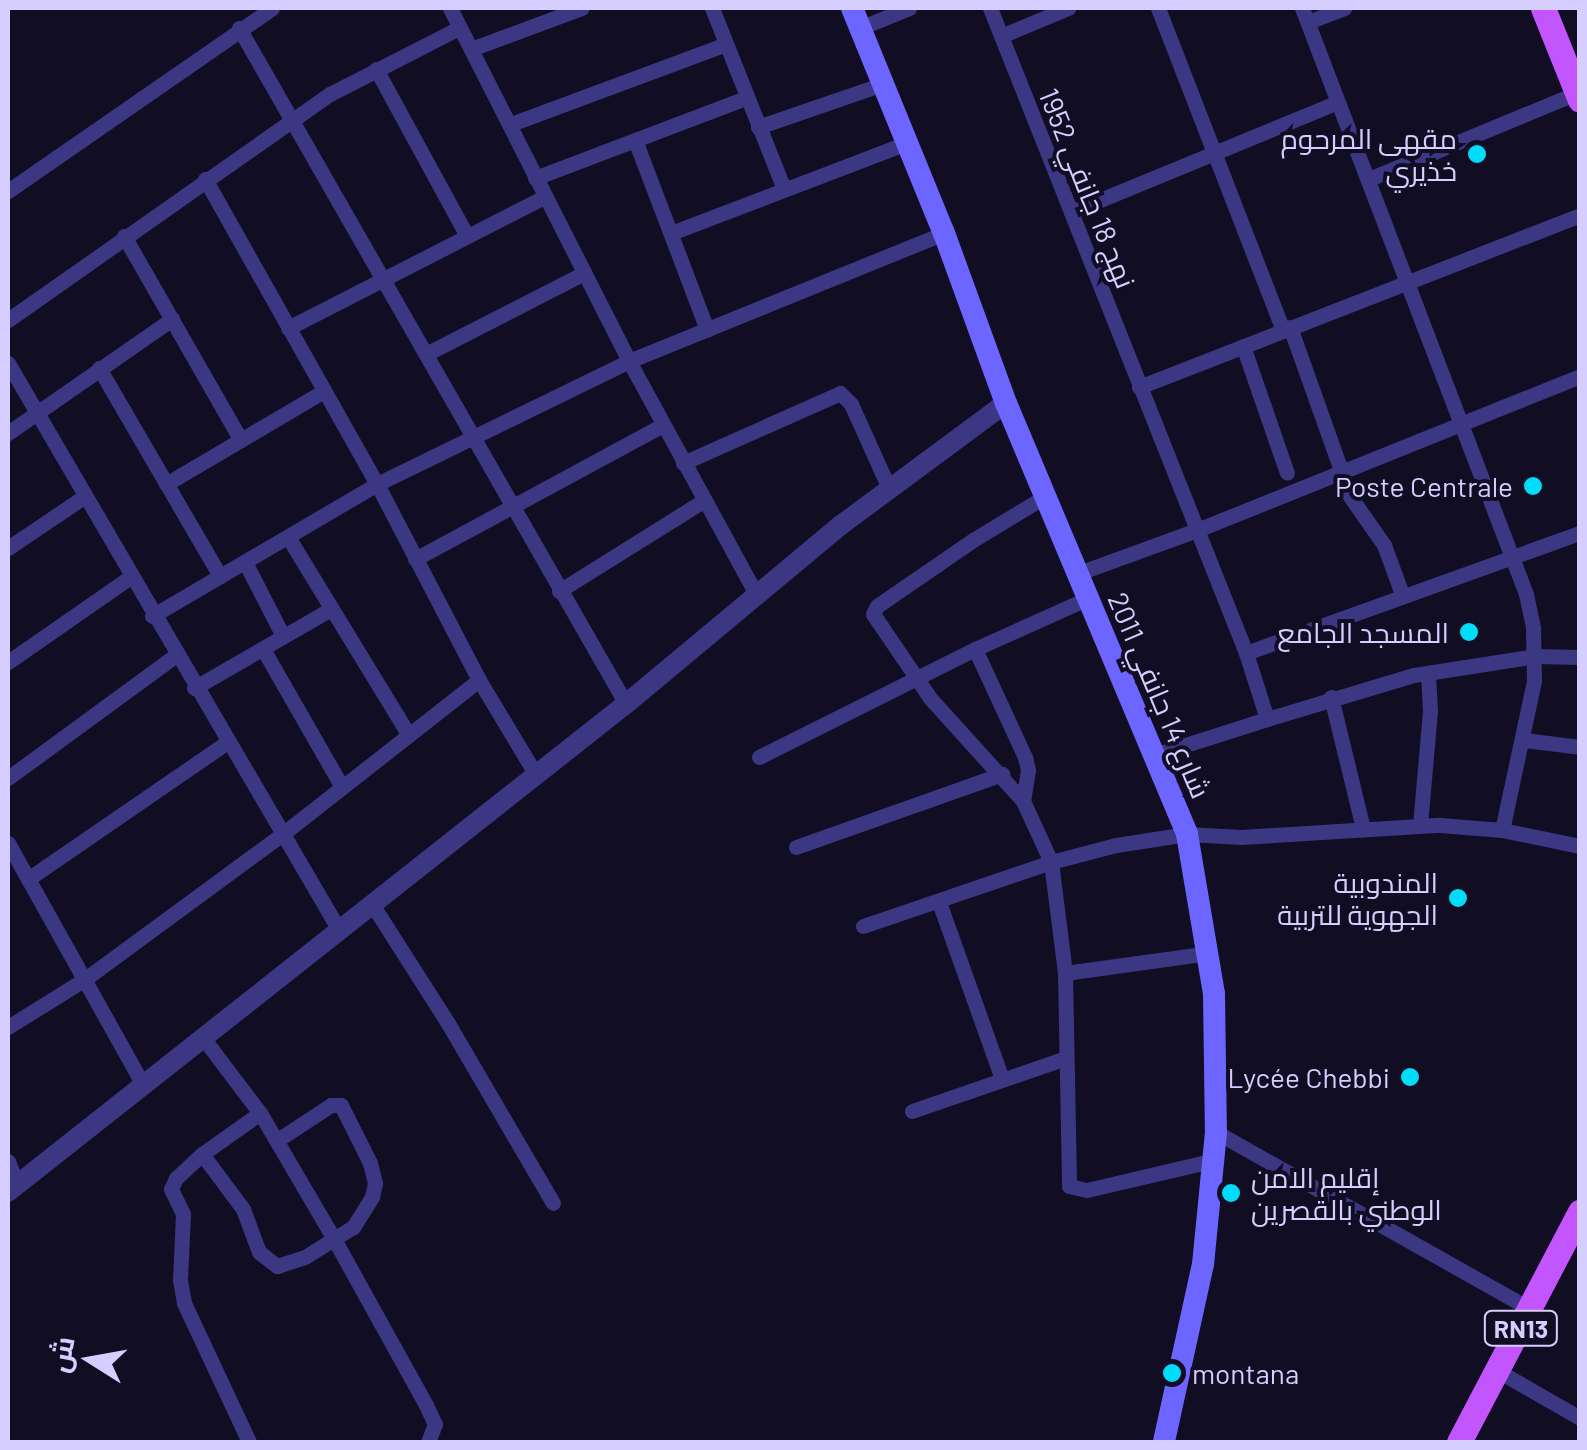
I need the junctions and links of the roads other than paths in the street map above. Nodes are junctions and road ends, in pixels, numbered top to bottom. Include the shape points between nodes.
1 (272, 8) edge
2 (450, 8) edge
3 (582, 8) edge
4 (712, 8) edge
5 (909, 8) edge
6 (990, 8) edge
7 (1068, 8) edge
8 (1158, 8) edge
9 (1344, 8) edge
10 (1543, 8) edge
11 (1305, 15) edge
12 (856, 18) edge
13 (239, 28) junction
14 (460, 28) junction
15 (1001, 36) junction
16 (726, 44) junction
17 (471, 49) junction
18 (376, 69) junction
19 (884, 84) junction
20 (1578, 96) edge
21 (746, 98) junction
22 (1336, 104) junction
23 (294, 119) junction
24 (511, 124) junction
25 (758, 126) junction
26 (635, 140) junction
27 (907, 143) junction
28 (1216, 153) junction
29 (534, 178) junction
30 (205, 179) junction
31 (1369, 179) junction
32 (784, 189) junction
33 (8, 192) edge
34 (544, 197) junction
35 (1072, 212) junction
36 (1580, 215) edge
37 (671, 232) junction
38 (944, 233) junction
39 (124, 236) junction
40 (467, 236) junction
41 (584, 273) junction
42 (384, 278) junction
43 (1408, 282) junction
44 (172, 319) junction
45 (8, 320) edge
46 (288, 328) junction
47 (1287, 329) junction
48 (707, 330) junction
49 (1243, 346) junction
50 (426, 354) junction
51 (629, 361) junction
52 (8, 363) edge
53 (99, 368) junction
54 (1580, 376) edge
55 (1139, 386) junction
56 (322, 392) junction
57 (1006, 403) junction
58 (37, 413) junction
59 (663, 424) junction
60 (1460, 427) junction
61 (8, 433) edge
62 (472, 438) junction
63 (240, 440) junction
64 (683, 463) junction
65 (1287, 473) dead end
66 (1342, 473) junction
67 (166, 484) junction
68 (377, 484) junction
69 (889, 488) junction
70 (1347, 492) dead end
71 (85, 496) junction
72 (1044, 497) junction
73 (703, 500) junction
74 (512, 509) junction
75 (1197, 530) junction
76 (1580, 532) edge
77 (288, 537) junction
78 (8, 548) edge
79 (1513, 554) junction
80 (415, 559) junction
81 (245, 562) junction
82 (1076, 574) junction
83 (220, 576) junction
84 (129, 578) junction
85 (559, 591) junction
86 (756, 594) junction
87 (1402, 594) junction
88 (1086, 599) junction
89 (331, 609) junction
90 (152, 616) junction
91 (283, 636) junction
92 (262, 649) junction
93 (975, 649) junction
94 (1246, 653) junction
95 (176, 655) junction
96 (1535, 656) junction
97 (1580, 657) edge
98 (8, 662) edge
99 (1428, 673) junction
100 (479, 680) junction
101 (917, 681) junction
102 (194, 688) junction
103 (1331, 697) junction
104 (626, 704) junction
105 (1267, 718) junction
106 (409, 735) junction
107 (1524, 740) junction
108 (226, 743) junction
109 (1580, 747) edge
110 (1154, 755) junction
111 (759, 757) dead end
112 (1002, 774) junction
113 (536, 775) junction
114 (8, 778) edge
115 (342, 787) junction
116 (1022, 801) junction
117 (1420, 826) junction
118 (1363, 828) junction
119 (1502, 830) junction
120 (1187, 834) junction
121 (280, 836) junction
122 (8, 843) edge
123 (1580, 846) edge
124 (796, 847) dead end
125 (1051, 862) junction
126 (19, 873) edge
127 (938, 902) junction
128 (372, 904) junction
129 (863, 926) dead end
130 (339, 930) junction
131 (1209, 953) junction
132 (1065, 973) junction
133 (85, 979) junction
134 (8, 1027) edge
135 (204, 1039) junction
136 (1063, 1059) junction
137 (1002, 1079) junction
138 (143, 1086) junction
139 (912, 1111) dead end
140 (260, 1113) junction
141 (1216, 1132) junction
142 (278, 1139) junction
143 (202, 1154) junction
144 (1215, 1160) junction
145 (8, 1161) edge
146 (12, 1189) edge
147 (552, 1203) dead end
148 (1580, 1212) edge
149 (334, 1239) junction
150 (1571, 1254) edge
151 (1530, 1309) junction
152 (1498, 1371) junction
153 (1580, 1418) edge
154 (249, 1442) edge
155 (428, 1442) edge
156 (1164, 1442) edge
157 (1459, 1442) edge

1 - 13 street
2 - 14 street
3 - 17 street
4 - 16 street
5 - 12 street
6 - 15 street, نهج 18 جانفي 1952
7 - 15 street
8 - 28 street
9 - 11 street
10 - 20 main road
11 - 22 street
12 - 19 main road, شارع 14 جانفي 2011
13 - 23 street
13 - 33 street
14 - 17 street
14 - 18 street
15 - 35 street, نهج 18 جانفي 1952
16 - 21 street
16 - 24 street
17 - 24 street
18 - 23 street
18 - 40 street
19 - 25 street
19 - 27 main road, شارع 14 جانفي 2011
20 - 31 street
21 - 25 street
21 - 26 street
22 - 28 street
22 - 31 street
23 - 30 street
23 - 42 street
24 - 29 street
25 - 32 street
26 - 29 street
26 - 37 street
27 - 32 street
27 - 38 main road, شارع 14 جانفي 2011
28 - 35 street
28 - 47 street
29 - 34 street
30 - 39 street
30 - 46 street
31 - 43 street
32 - 37 street
34 - 40 street
34 - 41 street
35 - 55 street, نهج 18 جانفي 1952
36 - 43 street
37 - 48 street
38 - 48 street
38 - 57 main road, شارع 14 جانفي 2011
39 - 44 street
39 - 45 street
40 - 42 street
41 - 50 street
41 - 51 street
42 - 46 street
42 - 50 street
43 - 47 street
43 - 60 street
44 - 53 street
44 - 63 street
46 - 56 street
47 - 49 street
47 - 66 street
48 - 51 street
49 - 55 street
49 - 65 street
50 - 62 street
51 - 59 street
51 - 62 street
52 - 58 street
53 - 58 street
53 - 67 street
54 - 60 street
55 - 75 street, نهج 18 جانفي 1952
56 - 63 street
56 - 68 street
57 - 69 street
57 - 72 main road, شارع 14 جانفي 2011
58 - 61 street
58 - 71 street
59 - 64 street
59 - 74 street
60 - 66 street
60 - 79 street
62 - 68 street
62 - 74 street
63 - 67 street
64 - 69 street via 840,393
64 - 73 street
66 - 75 street
67 - 83 street
68 - 77 street
68 - 80 street
69 - 86 street
70 - 87 street via 1384,544
71 - 78 street
71 - 84 street
72 - 82 main road, شارع 14 جانفي 2011
72 - 101 street via 874,610
73 - 85 street
73 - 86 street
74 - 80 street
74 - 85 street
75 - 82 street
75 - 94 street, نهج 18 جانفي 1952
76 - 79 street
77 - 81 street
77 - 89 street
79 - 87 street
79 - 96 street
80 - 100 street
81 - 83 street
81 - 91 street
82 - 88 main road, شارع 14 جانفي 2011
83 - 90 street
84 - 90 street
84 - 98 street
85 - 104 street
86 - 104 street
87 - 94 street
88 - 93 street
88 - 110 main road, شارع 14 جانفي 2011
89 - 91 street
89 - 106 street
90 - 95 street
91 - 92 street
92 - 102 street
92 - 115 street
93 - 101 street
93 - 116 street via 1024,756
94 - 105 street, نهج 18 جانفي 1952
95 - 102 street
95 - 114 street
96 - 97 street
96 - 99 street
96 - 107 street
99 - 103 street
99 - 117 street
100 - 106 street
100 - 113 street
101 - 111 street
101 - 112 street
102 - 108 street
103 - 105 street
103 - 118 street
104 - 113 street
105 - 110 street
106 - 115 street
107 - 109 street
107 - 119 street
108 - 121 street
108 - 126 street
110 - 120 main road, شارع 14 جانفي 2011
112 - 116 street
112 - 124 street
113 - 128 street
115 - 121 street
116 - 125 street
117 - 118 street
117 - 119 street
118 - 120 street
119 - 123 street
120 - 125 street
120 - 131 main road, شارع 14 جانفي 2011
121 - 130 street
121 - 133 street
122 - 126 street
125 - 127 street
125 - 132 street
126 - 133 street
127 - 129 street
127 - 137 street
128 - 130 street
128 - 147 street
130 - 135 street
131 - 132 street
131 - 141 main road, شارع 14 جانفي 2011
132 - 136 street
133 - 134 street
133 - 138 street
135 - 138 street
135 - 140 street
136 - 137 street
136 - 144 street via 1069,1186 1087,1190
137 - 139 street
138 - 146 street
140 - 142 street
140 - 143 street
141 - 144 main road, شارع 14 جانفي 2011
141 - 151 street
142 - 149 street
142 - 149 street via 341,1105 375,1183 353,1226
143 - 149 street via 244,1209 268,1262 276,1266 305,1257
143 - 154 street via 172,1189 183,1214 180,1280
144 - 156 main road, شارع 14 جانفي 2011 via 1202,1264
145 - 146 street
148 - 150 main road, RN13
149 - 155 street via 435,1424
150 - 151 main road, RN13
151 - 152 main road, RN13
152 - 153 street
152 - 157 main road, RN13

